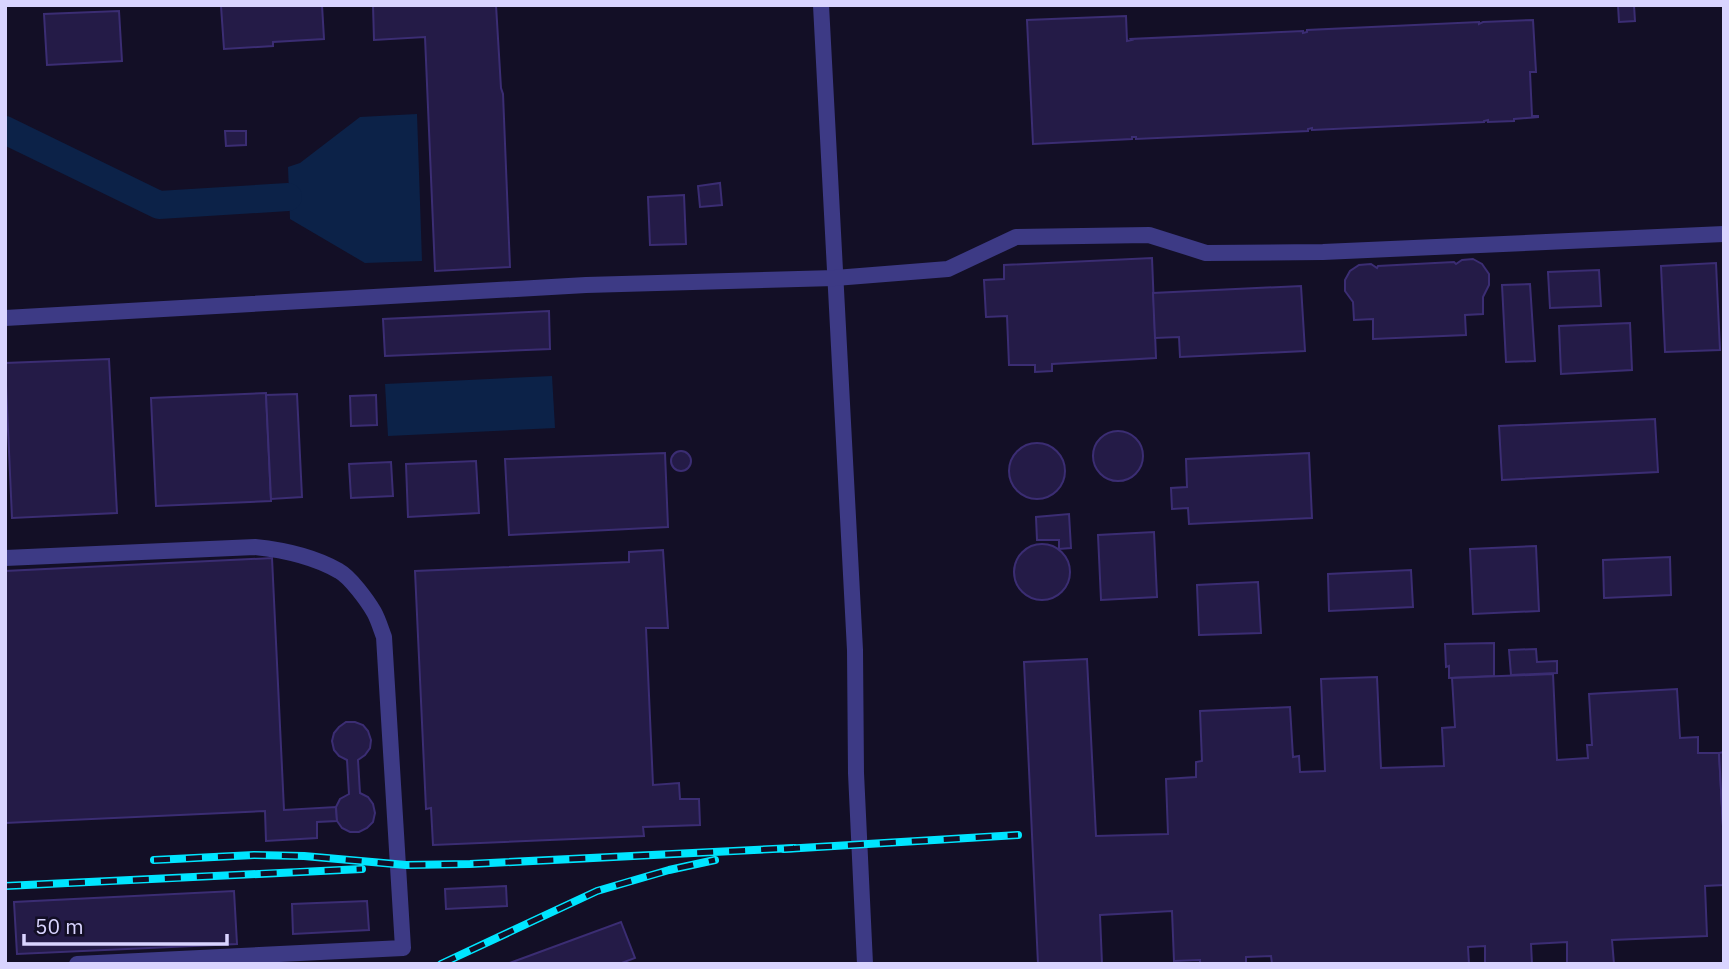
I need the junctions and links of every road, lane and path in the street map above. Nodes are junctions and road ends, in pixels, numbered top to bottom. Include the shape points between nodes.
1 (821, 5) edge
2 (1724, 234) edge
3 (835, 278) junction
4 (5, 318) edge
5 (5, 558) edge
6 (77, 964) edge
7 (865, 964) edge

1 - 3 lane
2 - 3 lane via 1206,253 1149,236 1016,237 948,269
3 - 4 lane via 586,285
3 - 7 lane
5 - 6 lane via 255,547 283,550 341,571 375,612 384,637 402,948

